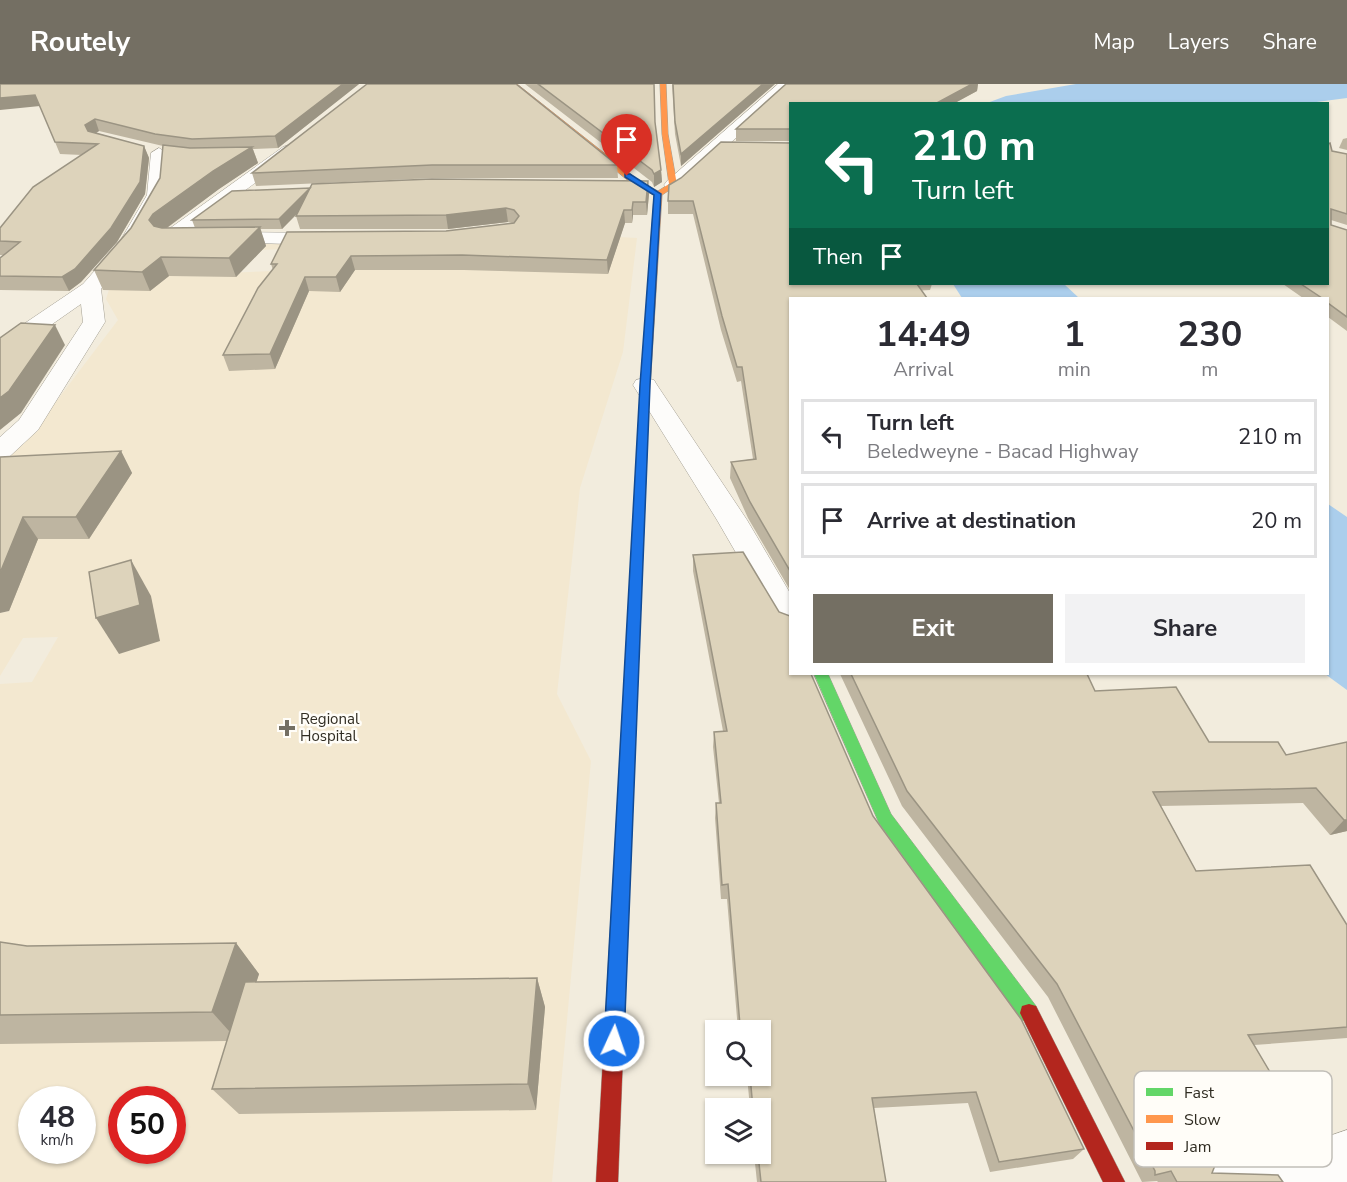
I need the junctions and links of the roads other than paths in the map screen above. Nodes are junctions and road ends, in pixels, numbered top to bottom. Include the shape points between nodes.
1 (513, 84) edge
2 (663, 84) edge
3 (791, 85) edge
4 (299, 142) edge
5 (716, 147) junction
6 (739, 149) edge
7 (162, 153) edge
8 (283, 155) junction
9 (250, 156) edge
10 (617, 185) edge
11 (639, 185) junction
12 (673, 185) junction
13 (250, 193) edge
14 (227, 194) junction
15 (658, 194) junction
16 (347, 239) edge
17 (90, 288) junction
18 (0, 351) edge
19 (645, 385) junction
20 (0, 451) edge
21 (789, 617) edge
22 (821, 675) edge
23 (1347, 1156) edge
24 (1332, 1161) edge
25 (1315, 1167) edge
26 (607, 1182) edge
27 (1114, 1182) edge
28 (1225, 1182) edge

1 - 11 main road
2 - 12 main road
3 - 5 street via 777,90
4 - 8 street
5 - 6 street
5 - 12 street
7 - 17 street via 156,195 149,211 127,246
8 - 9 street
8 - 14 street
10 - 11 main road
11 - 15 main road
12 - 15 main road
13 - 14 main road
14 - 16 street via 170,238
15 - 19 main road
17 - 18 street
17 - 20 street via 94,322 29,425
19 - 21 street
19 - 26 main road
22 - 27 main road via 885,818 1030,1014
23 - 24 street
25 - 28 street via 1288,1176

